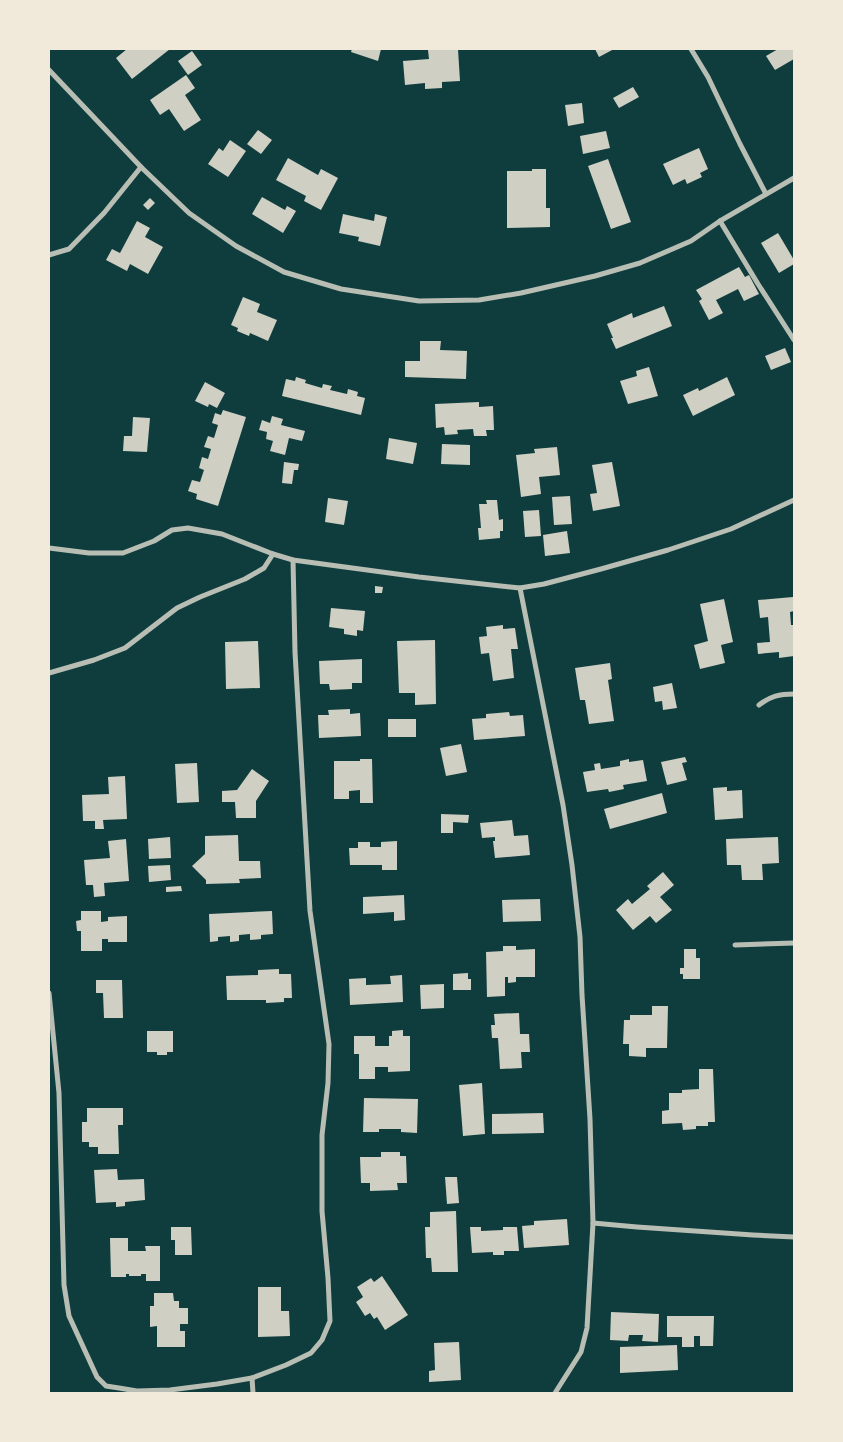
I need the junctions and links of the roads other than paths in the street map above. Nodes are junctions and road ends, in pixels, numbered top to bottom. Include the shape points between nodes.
1 (691, 49) edge
2 (49, 70) edge
3 (141, 167) junction
4 (794, 178) edge
5 (766, 194) junction
6 (720, 221) junction
7 (49, 255) edge
8 (794, 340) edge
9 (794, 500) edge
10 (49, 548) edge
11 (273, 554) junction
12 (293, 560) junction
13 (520, 588) junction
14 (49, 673) edge
15 (794, 694) edge
16 (759, 705) dead end
17 (794, 943) edge
18 (735, 945) dead end
19 (49, 993) edge
20 (593, 1223) junction
21 (794, 1237) edge
22 (252, 1378) junction
23 (106, 1386) junction
24 (106, 1393) edge
25 (253, 1393) edge
26 (555, 1393) edge

1 - 5 street
2 - 3 street
3 - 6 street via 189,213 236,246 284,272 341,289 419,301 479,300 595,276 640,263 691,241
3 - 7 street via 104,213 69,249
4 - 5 street
5 - 6 street
6 - 8 street
9 - 13 street via 731,529 677,547 601,570
10 - 11 street via 123,553 172,530 188,528 222,534
11 - 12 street
11 - 14 street via 264,568 177,608 126,648
12 - 13 street
12 - 22 street via 294,652 310,912 328,1044 328,1083 322,1135 322,1211 330,1321 322,1340 311,1353
13 - 20 street via 572,865 580,937
15 - 16 street via 781,694
17 - 18 street
19 - 23 street via 59,1093 64,1285 69,1316 97,1377
20 - 21 street
20 - 26 street via 586,1328 581,1352
22 - 23 street via 170,1390
22 - 25 street
23 - 24 street

